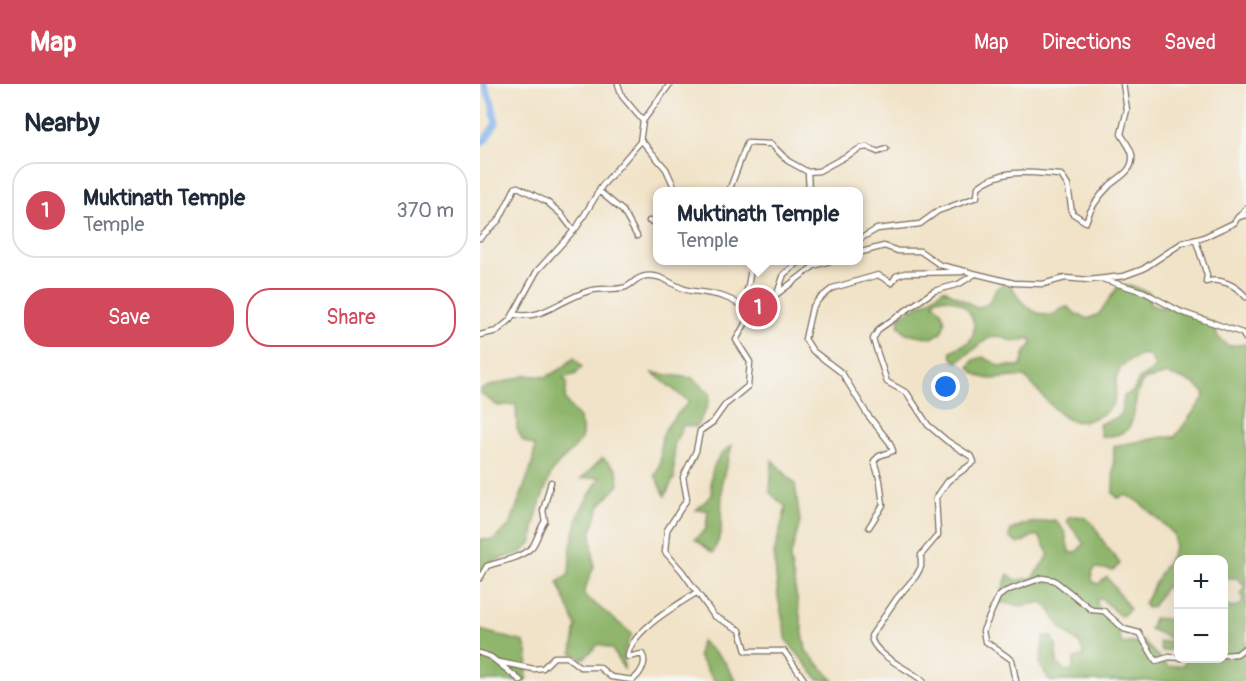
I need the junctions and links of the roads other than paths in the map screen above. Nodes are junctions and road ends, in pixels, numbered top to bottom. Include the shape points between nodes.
1 (618, 84) edge
2 (670, 84) edge
3 (1123, 84) edge
4 (643, 121) junction
5 (641, 140) junction
6 (886, 149) dead end
7 (808, 172) junction
8 (674, 187) edge
9 (731, 187) edge
10 (808, 187) edge
11 (599, 191) junction
12 (1246, 208) edge
13 (1246, 215) edge
14 (1239, 217) junction
15 (649, 221) dead end
16 (653, 222) edge
17 (574, 231) junction
18 (637, 236) dead end
19 (863, 237) edge
20 (480, 238) edge
21 (1196, 241) junction
22 (863, 252) edge
23 (751, 265) edge
24 (796, 265) edge
25 (818, 265) edge
26 (962, 272) junction
27 (975, 274) junction
28 (1096, 278) junction
29 (777, 294) junction
30 (1246, 297) edge
31 (744, 306) junction
32 (513, 314) junction
33 (750, 315) junction
34 (480, 335) edge
35 (1246, 339) edge
36 (551, 482) dead end
37 (869, 527) dead end
38 (480, 578) edge
39 (696, 593) junction
40 (1246, 647) edge
41 (480, 653) edge
42 (1228, 655) edge
43 (1174, 657) edge
44 (499, 662) junction
45 (612, 679) edge
46 (521, 681) edge
47 (805, 681) edge
48 (923, 681) edge
49 (1016, 681) edge

1 - 4 street via 624,99
2 - 4 street
3 - 19 street via 1127,110 1121,134 1132,155 1131,162 1122,177 1099,199 1086,222 1072,213 1068,186 1061,175 1035,172 992,176 978,187 977,197 938,211 921,224 877,230
4 - 5 street
5 - 8 street via 666,169
5 - 11 street
6 - 7 street via 878,152 861,148 819,171
7 - 9 street via 788,161 771,144 747,143
7 - 10 street
11 - 17 street
11 - 18 street via 622,211
12 - 14 street
13 - 14 street
14 - 21 street
15 - 16 street
17 - 20 street via 548,202 518,187 499,220
17 - 32 street via 537,271
21 - 28 street via 1182,243 1143,269 1124,276
21 - 30 street via 1206,282 1224,282
22 - 26 street via 884,246 898,251 920,251 940,265
23 - 31 street
24 - 29 street via 784,274
25 - 29 street
26 - 27 street
26 - 37 street via 905,273 896,276 892,283 878,275 833,288 812,308 805,334 808,345 842,373 893,452 874,461 883,505
27 - 28 street via 1034,285 1065,278
27 - 48 street via 959,284 934,291 879,329 873,339 887,382 907,393 928,425 974,462 948,481 936,498 939,535 921,555 916,576 871,636 885,655
28 - 35 street via 1144,292 1181,312 1242,333
29 - 33 street via 759,312
31 - 32 street via 714,294 683,290 663,277 645,276 625,287 596,289 568,297 551,309 526,318
31 - 33 street
32 - 34 street via 497,331
33 - 39 street via 736,339 750,362 748,386 700,431 696,451 683,477 687,499 667,530 665,552
36 - 38 street via 543,511 545,521 532,546 519,556 487,566
39 - 45 street via 650,624 634,642 628,657 644,657 637,677 627,681
39 - 47 street via 717,620 740,630 746,651 784,651
40 - 42 street
41 - 44 street
43 - 49 street via 1156,661 1139,633 1124,629 1104,611 1092,610 1054,580 1042,578 998,597 983,631 985,641 1012,660
44 - 45 street via 534,669 543,668 554,657 567,657 580,667 604,668
44 - 46 street

